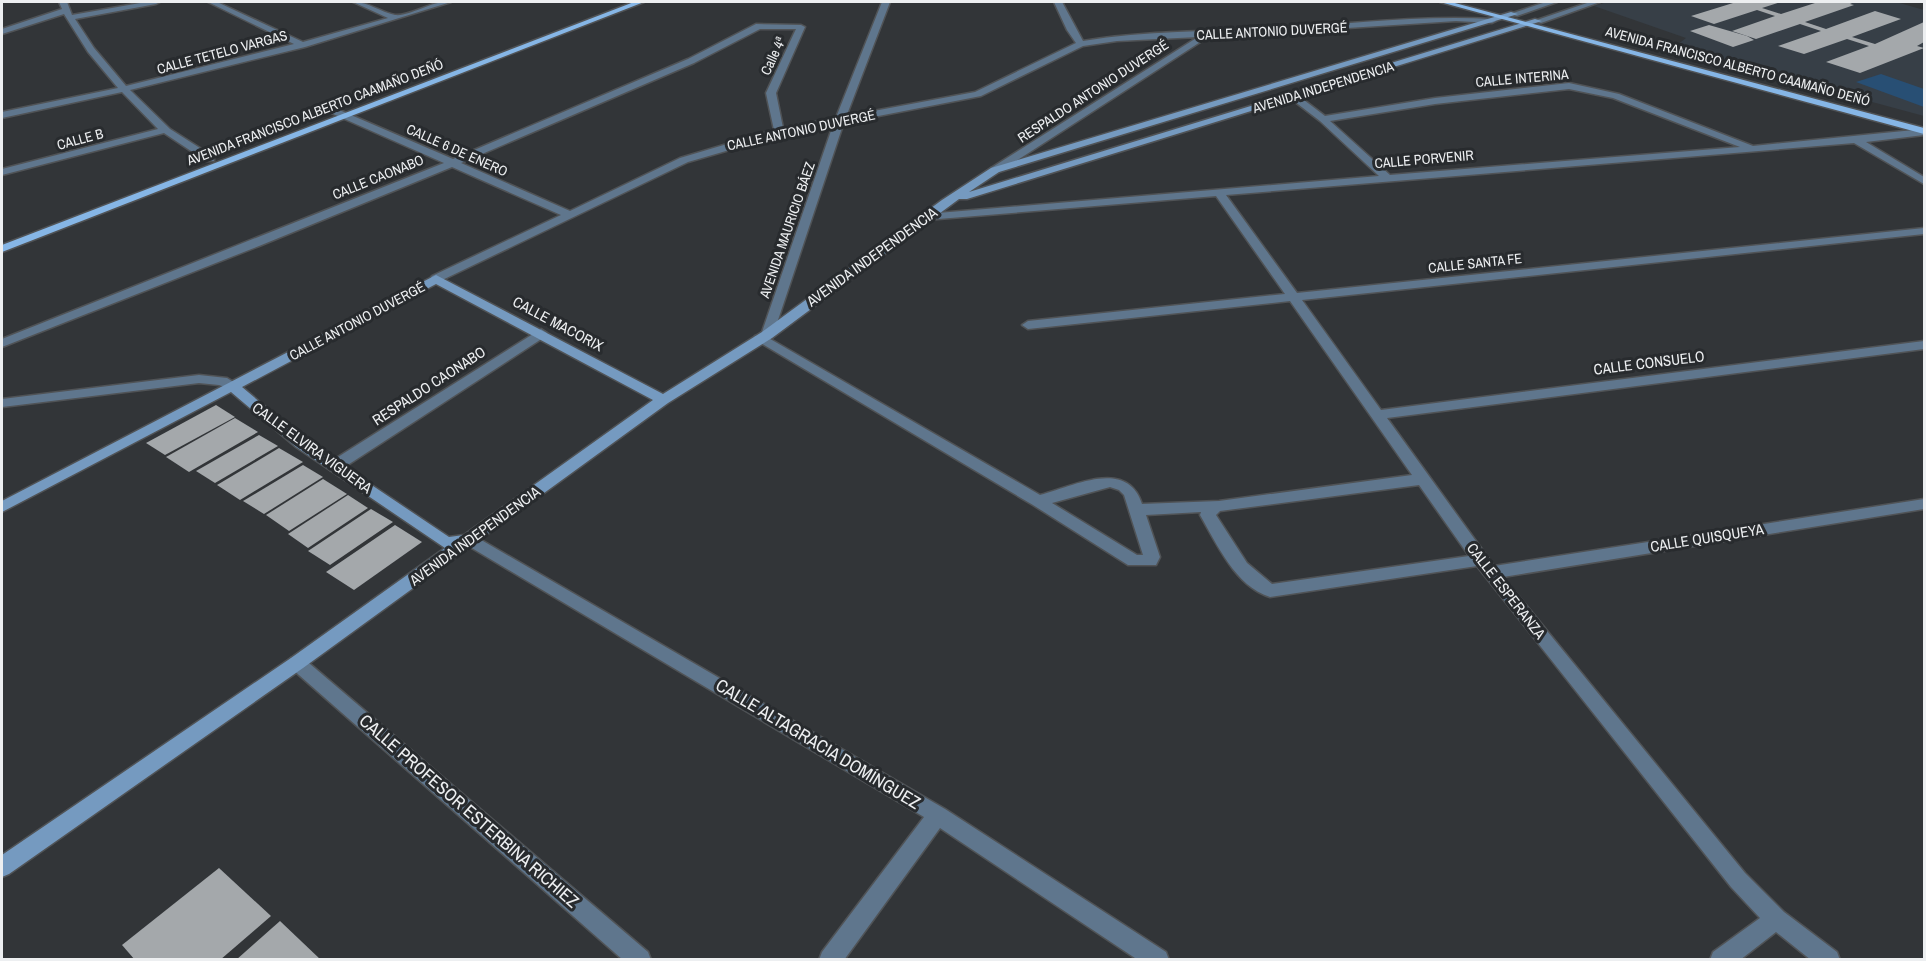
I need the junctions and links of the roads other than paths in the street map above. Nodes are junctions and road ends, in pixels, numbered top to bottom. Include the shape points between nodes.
1 (156, 2) edge
2 (212, 2) edge
3 (357, 2) edge
4 (447, 2) edge
5 (618, 2) edge
6 (640, 2) edge
7 (886, 2) edge
8 (1058, 2) edge
9 (1444, 2) edge
10 (1469, 2) edge
11 (1553, 2) edge
12 (1596, 2) edge
13 (65, 10) edge
14 (1514, 14) junction
15 (396, 18) junction
16 (1497, 19) junction
17 (1542, 24) junction
18 (1527, 25) junction
19 (801, 27) joint
20 (2, 32) edge
21 (1206, 35) junction
22 (1081, 44) junction
23 (302, 45) junction
24 (125, 91) junction
25 (1293, 96) junction
26 (339, 113) junction
27 (2, 115) edge
28 (1323, 119) junction
29 (838, 120) junction
30 (165, 130) junction
31 (1924, 131) edge
32 (779, 132) junction
33 (1856, 140) junction
34 (1750, 147) junction
35 (210, 159) junction
36 (453, 163) junction
37 (995, 170) junction
38 (2, 172) edge
39 (1386, 177) junction
40 (1924, 181) edge
41 (1219, 194) junction
42 (946, 202) junction
43 (568, 214) junction
44 (926, 217) junction
45 (1924, 231) edge
46 (2, 239) edge
47 (2, 249) edge
48 (436, 279) junction
49 (1293, 297) junction
50 (1028, 325) dead end
51 (541, 333) junction
52 (764, 337) junction
53 (2, 343) edge
54 (1924, 345) edge
55 (233, 386) junction
56 (663, 400) junction
57 (2, 403) edge
58 (1377, 415) junction
59 (335, 466) junction
60 (1423, 479) junction
61 (1038, 501) junction
62 (1924, 504) edge
63 (1219, 506) junction
64 (1908, 506) junction
65 (2, 507) edge
66 (1137, 510) junction
67 (1924, 515) edge
68 (471, 540) junction
69 (1485, 566) junction
70 (297, 663) junction
71 (938, 815) junction
72 (2, 867) edge
73 (1776, 919) junction
74 (640, 960) edge
75 (830, 960) edge
76 (1158, 960) edge
77 (1721, 960) edge
78 (1829, 960) edge

1 - 13 street
2 - 23 street
3 - 15 street
4 - 15 street, CALLE TETELO VARGAS
5 - 26 main road, AVENIDA FRANCISCO ALBERTO CAAMAÑO DEÑÓ
6 - 26 main road, AVENIDA FRANCISCO ALBERTO CAAMAÑO DEÑÓ
7 - 29 street, AVENIDA MAURICIO BÁEZ
8 - 22 street
9 - 16 main road
10 - 14 main road, AVENIDA FRANCISCO ALBERTO CAAMAÑO DEÑÓ
11 - 14 street, AVENIDA INDEPENDENCIA
12 - 17 street, AVENIDA INDEPENDENCIA
13 - 20 street
13 - 24 street
14 - 16 main road, AVENIDA INDEPENDENCIA
14 - 17 main road, AVENIDA FRANCISCO ALBERTO CAAMAÑO DEÑÓ
15 - 23 street, CALLE TETELO VARGAS
16 - 18 main road
16 - 21 street, CALLE ANTONIO DUVERGÉ
16 - 37 main road, AVENIDA INDEPENDENCIA
17 - 18 main road, AVENIDA INDEPENDENCIA
17 - 31 main road, AVENIDA FRANCISCO ALBERTO CAAMAÑO DEÑÓ
18 - 25 main road, AVENIDA INDEPENDENCIA
19 - 32 street, Calle 4ª via 771,93
19 - 36 street, CALLE CAONABO via 761,26 692,61
21 - 22 street, CALLE ANTONIO DUVERGÉ via 1116,38
21 - 37 street, RESPALDO ANTONIO DUVERGÉ
22 - 29 street, CALLE ANTONIO DUVERGÉ via 978,94
23 - 24 street, CALLE TETELO VARGAS
24 - 27 street, CALLE TETELO VARGAS
24 - 30 street
25 - 28 street
25 - 42 main road, AVENIDA INDEPENDENCIA
26 - 35 main road, AVENIDA FRANCISCO ALBERTO CAAMAÑO DEÑÓ
26 - 36 street, CALLE 6 DE ENERO
26 - 47 main road, AVENIDA FRANCISCO ALBERTO CAAMAÑO DEÑÓ
28 - 34 street, CALLE INTERINA via 1569,86 1616,96
28 - 39 street
29 - 32 street, CALLE ANTONIO DUVERGÉ
29 - 52 street, AVENIDA MAURICIO BÁEZ via 818,191
30 - 35 street
30 - 38 street, CALLE B
31 - 33 street, CALLE PORVENIR
32 - 43 street, CALLE ANTONIO DUVERGÉ via 670,165
33 - 34 street, CALLE PORVENIR
33 - 40 street
34 - 39 street, CALLE PORVENIR
35 - 46 main road, AVENIDA FRANCISCO ALBERTO CAAMAÑO DEÑÓ
36 - 43 street, CALLE 6 DE ENERO
36 - 53 street, CALLE CAONABO
37 - 42 main road, AVENIDA INDEPENDENCIA
39 - 41 street, CALLE PORVENIR
41 - 44 street, CALLE PORVENIR
41 - 49 street, CALLE ESPERANZA
42 - 44 main road, AVENIDA INDEPENDENCIA
43 - 48 street, CALLE ANTONIO DUVERGÉ
44 - 52 main road, AVENIDA INDEPENDENCIA
45 - 49 street, CALLE SANTA FE
48 - 51 main road, CALLE MACORIX
48 - 55 main road, CALLE ANTONIO DUVERGÉ
49 - 50 street, CALLE SANTA FE
49 - 58 street, CALLE ESPERANZA
51 - 56 main road, CALLE MACORIX
51 - 59 street, RESPALDO CAONABO
52 - 56 main road, AVENIDA INDEPENDENCIA
52 - 61 street
54 - 58 street, CALLE CONSUELO
55 - 57 street via 199,379
55 - 59 main road, CALLE ELVIRA VIGUERA via 252,406
55 - 65 main road, CALLE ANTONIO DUVERGÉ
56 - 68 main road, AVENIDA INDEPENDENCIA
58 - 60 street, CALLE ESPERANZA
59 - 68 main road, CALLE ELVIRA VIGUERA via 443,542
60 - 63 street
60 - 69 street, CALLE ESPERANZA
61 - 66 street via 1110,482 1131,492
61 - 66 street via 1134,561 1150,561
62 - 64 street, CALLE QUISQUEYA
63 - 66 street
63 - 69 street, CALLE QUISQUEYA via 1210,509 1208,515 1240,567 1256,584 1270,591
64 - 67 street
64 - 69 street, CALLE QUISQUEYA
68 - 70 main road, AVENIDA INDEPENDENCIA
68 - 71 street, CALLE ALTAGRACIA DOMÍNGUEZ
69 - 73 street, CALLE ESPERANZA via 1738,880
70 - 72 main road, AVENIDA INDEPENDENCIA
70 - 74 street, CALLE PROFESOR ESTERBINA RICHIEZ
71 - 75 street
71 - 76 street, CALLE ALTAGRACIA DOMÍNGUEZ
73 - 77 street
73 - 78 street, CALLE ESPERANZA

